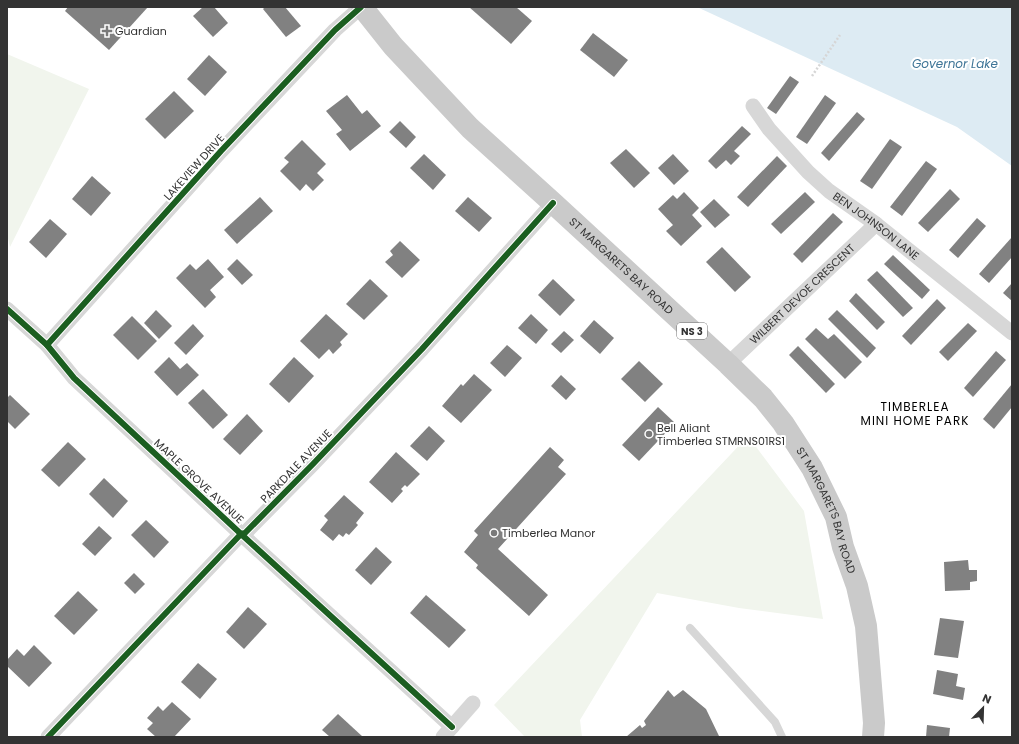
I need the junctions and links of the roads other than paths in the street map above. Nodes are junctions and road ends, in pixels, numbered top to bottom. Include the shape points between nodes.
1 (362, 7) edge
2 (753, 106) dead end
3 (553, 203) junction
4 (876, 224) junction
5 (7, 309) edge
6 (1012, 333) edge
7 (47, 345) junction
8 (728, 364) junction
9 (241, 534) junction
10 (690, 628) dead end
11 (473, 703) dead end
12 (447, 732) edge
13 (48, 737) edge
14 (782, 737) edge
15 (873, 737) edge

1 - 3 main road, ST MARGARETS BAY ROAD / NS 3 via 393,46 470,128
1 - 7 street, LAKEVIEW DRIVE via 335,30 221,151
2 - 4 street, BEN JOHNSON LANE via 769,129 808,172 829,191
3 - 8 main road, ST MARGARETS BAY ROAD / NS 3
3 - 9 street, PARKDALE AVENUE via 422,349 245,533
4 - 6 street, BEN JOHNSON LANE
4 - 8 street, WILBERT DEVOE CRESCENT
5 - 7 street, MAPLE GROVE AVENUE
7 - 9 street, MAPLE GROVE AVENUE via 74,378
8 - 15 main road, ST MARGARETS BAY ROAD / NS 3 via 763,398 783,422 812,468 836,517 866,626
9 - 12 street, MAPLE GROVE AVENUE
9 - 13 street, PARKDALE AVENUE
10 - 14 lane via 775,722
11 - 12 street

